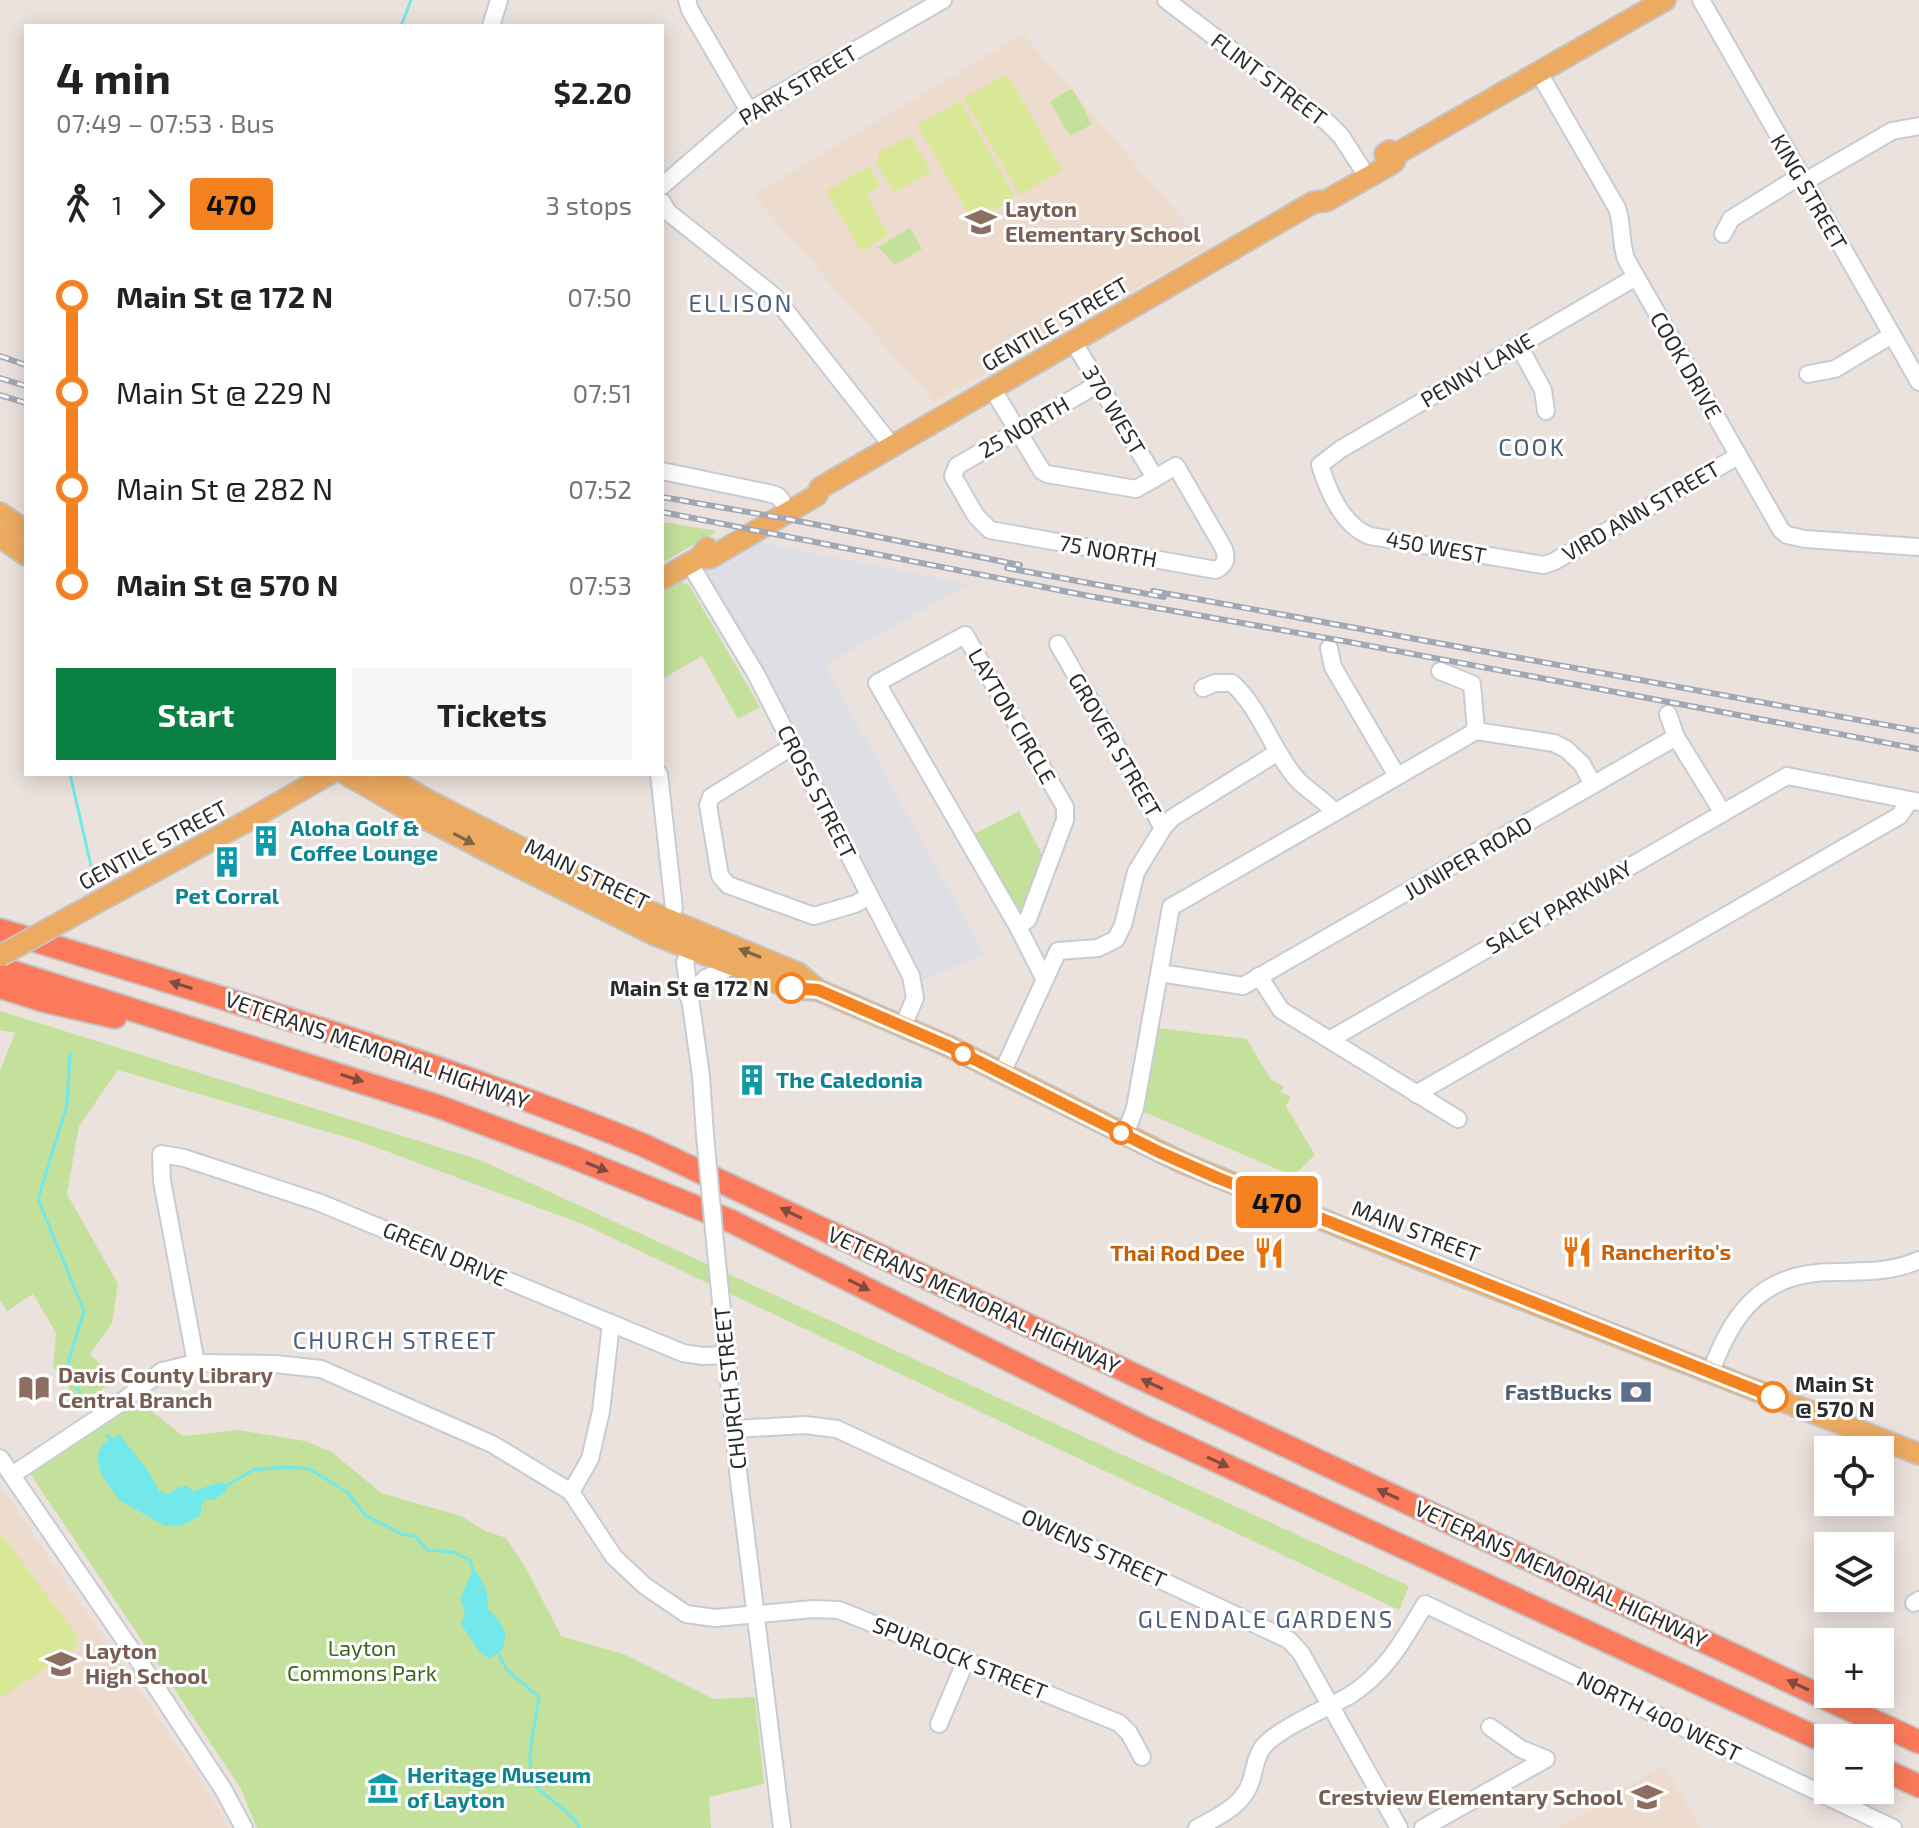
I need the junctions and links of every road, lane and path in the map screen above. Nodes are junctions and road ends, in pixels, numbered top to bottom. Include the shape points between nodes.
1 (499, 0) edge
2 (687, 0) edge
3 (943, 0) edge
4 (1166, 0) edge
5 (1665, 0) edge
6 (1701, 0) edge
7 (492, 24) edge
8 (1539, 73) junction
9 (749, 111) junction
10 (1919, 126) edge
11 (1397, 155) junction
12 (1361, 167) junction
13 (1802, 179) junction
14 (664, 184) edge
15 (1316, 202) junction
16 (664, 205) edge
17 (1723, 234) dead end
18 (1636, 277) junction
19 (1892, 335) junction
20 (1073, 341) junction
21 (1519, 346) junction
22 (1808, 374) dead end
23 (1919, 382) edge
24 (1098, 384) junction
25 (992, 388) junction
26 (1546, 411) dead end
27 (1018, 432) junction
28 (892, 446) junction
29 (1738, 456) junction
30 (1320, 465) joint
31 (664, 471) edge
32 (1155, 478) junction
33 (820, 488) junction
34 (782, 501) junction
35 (0, 513) edge
36 (24, 530) edge
37 (990, 530) joint
38 (0, 537) edge
39 (1919, 547) edge
40 (24, 554) edge
41 (695, 561) junction
42 (1543, 565) joint
43 (664, 578) edge
44 (1058, 644) dead end
45 (1329, 648) dead end
46 (1440, 671) dead end
47 (1203, 688) dead end
48 (1668, 714) dead end
49 (1476, 731) junction
50 (1676, 737) junction
51 (793, 746) junction
52 (1278, 752) junction
53 (326, 776) edge
54 (349, 776) edge
55 (385, 776) edge
56 (659, 776) edge
57 (1397, 776) junction
58 (1593, 785) junction
59 (1914, 802) edge
60 (1334, 812) junction
61 (1723, 813) junction
62 (1163, 828) junction
63 (870, 896) junction
64 (598, 907) junction
65 (669, 920) junction
66 (1018, 927) junction
67 (0, 930) edge
68 (691, 950) junction
69 (0, 956) edge
70 (733, 966) junction
71 (0, 968) edge
72 (1160, 973) junction
73 (1259, 976) junction
74 (1044, 978) junction
75 (0, 987) edge
76 (818, 990) junction
77 (688, 996) junction
78 (903, 1026) junction
79 (1331, 1039) junction
80 (278, 1054) junction
81 (1002, 1073) junction
82 (1416, 1094) junction
83 (1458, 1119) dead end
84 (1125, 1135) junction
85 (1919, 1260) edge
86 (611, 1324) junction
87 (727, 1355) junction
88 (196, 1363) junction
89 (1711, 1372) junction
90 (735, 1429) junction
91 (1919, 1454) edge
92 (0, 1458) edge
93 (12, 1475) junction
94 (571, 1492) junction
95 (756, 1615) junction
96 (966, 1660) junction
97 (1330, 1705) junction
98 (939, 1724) dead end
99 (1490, 1727) dead end
100 (1814, 1737) edge
101 (1919, 1742) edge
102 (1142, 1757) dead end
103 (1894, 1774) edge
104 (1919, 1786) edge
105 (244, 1828) edge
106 (782, 1828) edge
107 (1197, 1828) edge
108 (1399, 1828) edge
109 (1423, 1828) edge
110 (1893, 1828) edge

1 - 7 street
2 - 9 street
3 - 9 street, PARK STREET
4 - 12 street, FLINT STREET via 1328,123
5 - 8 main road, GENTILE STREET
6 - 13 street, KING STREET
8 - 11 main road, GENTILE STREET
8 - 18 street, COOK DRIVE via 1617,208 1621,244
9 - 14 street, PARK STREET
10 - 13 street via 1892,131
11 - 12 main road, GENTILE STREET
11 - 15 main road, GENTILE STREET via 1394,162
12 - 15 main road, GENTILE STREET via 1317,193
13 - 17 street via 1731,219
13 - 19 street, KING STREET
15 - 20 main road, GENTILE STREET
16 - 28 street via 774,296
18 - 21 street, PENNY LANE
18 - 29 street, COOK DRIVE
19 - 22 street via 1835,369
19 - 23 street, KING STREET
20 - 24 street, 370 WEST
20 - 25 main road, GENTILE STREET
21 - 26 street via 1543,390
21 - 30 street, PENNY LANE
24 - 27 street, 25 NORTH
24 - 32 street, 370 WEST
25 - 27 street
25 - 28 main road, GENTILE STREET
27 - 32 street via 1047,474 1136,489
27 - 37 street, 25 NORTH via 953,473 976,516
28 - 33 main road, GENTILE STREET
29 - 39 street, COOK DRIVE via 1787,535
29 - 42 street, VIRD ANN STREET
30 - 42 street, 450 WEST via 1327,489 1358,531
31 - 34 street via 768,493
32 - 37 street, 75 NORTH via 1176,466 1224,549 1224,565 1216,570
33 - 34 main road, GENTILE STREET via 811,484
33 - 41 main road, GENTILE STREET via 817,495 710,558
34 - 41 main road, GENTILE STREET
35 - 36 main road
38 - 40 main road
41 - 43 main road, GENTILE STREET
41 - 51 street, CROSS STREET
44 - 62 street, GROVER STREET
45 - 57 street via 1333,667
46 - 49 street via 1472,684
47 - 52 street via 1232,683 1247,697
48 - 50 street
49 - 57 street
49 - 58 street via 1554,743 1582,764
50 - 58 street, JUNIPER ROAD
50 - 61 street
51 - 63 street, CROSS STREET
51 - 63 street via 711,797 720,876 728,885 814,916
52 - 60 street via 1297,780
52 - 62 street
53 - 69 main road, GENTILE STREET, bridge
54 -> 64 main road, MAIN STREET
55 - 65 main road, MAIN STREET
56 - 65 street via 674,908
57 - 60 street
58 - 73 street, JUNIPER ROAD
59 - 61 street, SALEY PARKWAY via 1787,776
59 - 82 street via 1899,816
60 - 72 street via 1171,907
61 - 79 street, SALEY PARKWAY
62 - 74 street, GROVER STREET via 1136,872 1116,939 1098,948 1058,951
63 - 78 street, CROSS STREET via 914,985 915,1000
64 - 65 main road via 625,909 659,926
64 - 68 main road, MAIN STREET
76 -> 65 main road, MAIN STREET via 798,973
66 - 66 street, LAYTON CIRCLE via 1028,919 1065,820 1065,807 965,635 877,683
66 - 74 street, LAYTON CIRCLE
101 -> 67 highway, VETERANS MEMORIAL HIGHWAY via 643,1145 383,1048
68 - 70 main road, MAIN STREET
68 - 77 street, CHURCH STREET via 685,962
70 - 76 main road, MAIN STREET via 790,988
70 - 77 street via 706,978
71 - 80 highway, VETERANS MEMORIAL HIGHWAY
72 - 73 street, JUNIPER ROAD via 1236,986
72 - 84 street via 1135,1108
73 - 79 street via 1281,1010
74 - 81 street
75 - 80 highway
76 - 78 main road, MAIN STREET
77 - 87 street, CHURCH STREET, bridge via 701,1076
78 - 81 main road, MAIN STREET
79 - 82 street
80 -> 100 highway, VETERANS MEMORIAL HIGHWAY via 437,1106 733,1222 1143,1427
81 - 84 main road, MAIN STREET
82 - 83 street
84 - 89 main road, MAIN STREET via 1263,1196
85 - 89 street via 1890,1271 1813,1273 1775,1284 1740,1313
86 - 87 street, GREEN DRIVE via 683,1353
86 - 88 street, GREEN DRIVE via 318,1202 161,1154
86 - 94 street via 590,1459
87 - 90 street, CHURCH STREET
88 - 93 street via 162,1371
88 - 94 street via 321,1369 492,1444
89 - 91 main road, MAIN STREET
90 - 95 street, CHURCH STREET
90 - 97 street, OWENS STREET via 837,1429 1256,1623 1289,1640 1301,1653
92 - 93 street
93 - 105 street via 151,1679
94 - 95 street, SPURLOCK STREET via 614,1557 686,1614
95 - 96 street, SPURLOCK STREET via 839,1610
95 - 106 street, CHURCH STREET
96 - 98 street
96 - 102 street, SPURLOCK STREET via 1119,1723
97 - 107 street via 1262,1748 1244,1797
97 - 108 street, OWENS STREET
97 - 110 street, NORTH 400 WEST via 1388,1662 1425,1604
99 - 109 street via 1546,1759
103 - 104 highway

